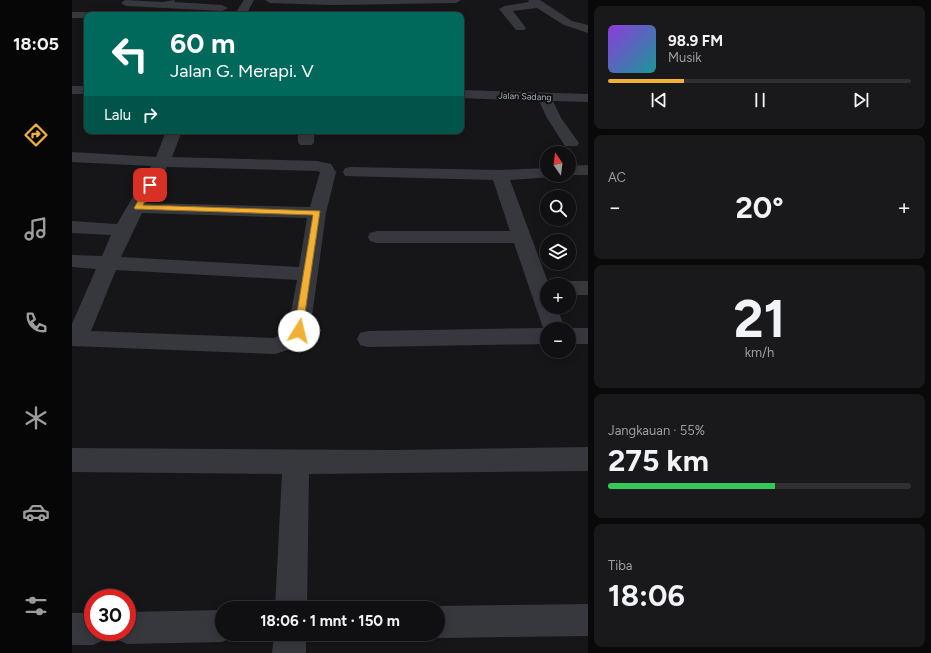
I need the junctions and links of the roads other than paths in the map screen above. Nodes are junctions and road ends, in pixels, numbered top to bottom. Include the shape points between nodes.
1 (249, 0) edge
2 (270, 0) edge
3 (456, 0) edge
4 (402, 1) edge
5 (536, 2) edge
6 (167, 3) edge
7 (126, 4) dead end
8 (72, 8) edge
9 (222, 8) dead end
10 (242, 12) edge
11 (403, 12) edge
12 (72, 13) edge
13 (84, 14) edge
14 (520, 28) dead end
15 (588, 29) edge
16 (72, 90) edge
17 (84, 90) edge
18 (464, 94) edge
19 (544, 96) junction
20 (588, 98) edge
21 (173, 134) edge
22 (571, 143) dead end
23 (72, 157) edge
24 (162, 162) junction
25 (588, 170) edge
26 (576, 171) edge
27 (351, 172) dead end
28 (540, 173) edge
29 (500, 175) junction
30 (138, 208) junction
31 (318, 213) junction
32 (72, 227) edge
33 (123, 230) junction
34 (376, 237) dead end
35 (522, 237) junction
36 (72, 261) edge
37 (110, 263) junction
38 (308, 274) junction
39 (540, 281) edge
40 (576, 288) edge
41 (588, 288) edge
42 (540, 336) edge
43 (576, 336) edge
44 (588, 336) edge
45 (74, 338) edge
46 (368, 339) dead end
47 (588, 459) edge
48 (72, 460) edge
49 (296, 463) junction
50 (290, 601) edge
51 (588, 620) edge
52 (445, 622) edge
53 (215, 626) edge
54 (136, 628) edge
55 (72, 629) edge
56 (84, 629) edge
57 (290, 641) edge
58 (289, 653) edge

1 - 10 street
2 - 4 street
3 - 4 street
4 - 11 street
5 - 14 street via 505,9
5 - 15 street via 568,23
6 - 7 street
6 - 9 street
8 - 12 street
12 - 13 street
16 - 17 street
18 - 19 street, Jalan Sadang
19 - 20 street, Jalan Sadang
19 - 22 street via 554,118
21 - 24 street
23 - 24 street
24 - 30 street
24 - 31 street via 325,168 328,172
25 - 26 street
27 - 29 street
28 - 29 street
29 - 35 street
30 - 31 street
30 - 33 street
31 - 38 street
32 - 33 street
33 - 37 street
34 - 35 street
35 - 39 street
36 - 37 street
37 - 38 street
37 - 45 street
38 - 45 street via 299,331 292,340 275,346
40 - 41 street
42 - 46 street
43 - 44 street
47 - 49 street
48 - 49 street
49 - 50 street
51 - 52 street
53 - 54 street
55 - 56 street
57 - 58 street

